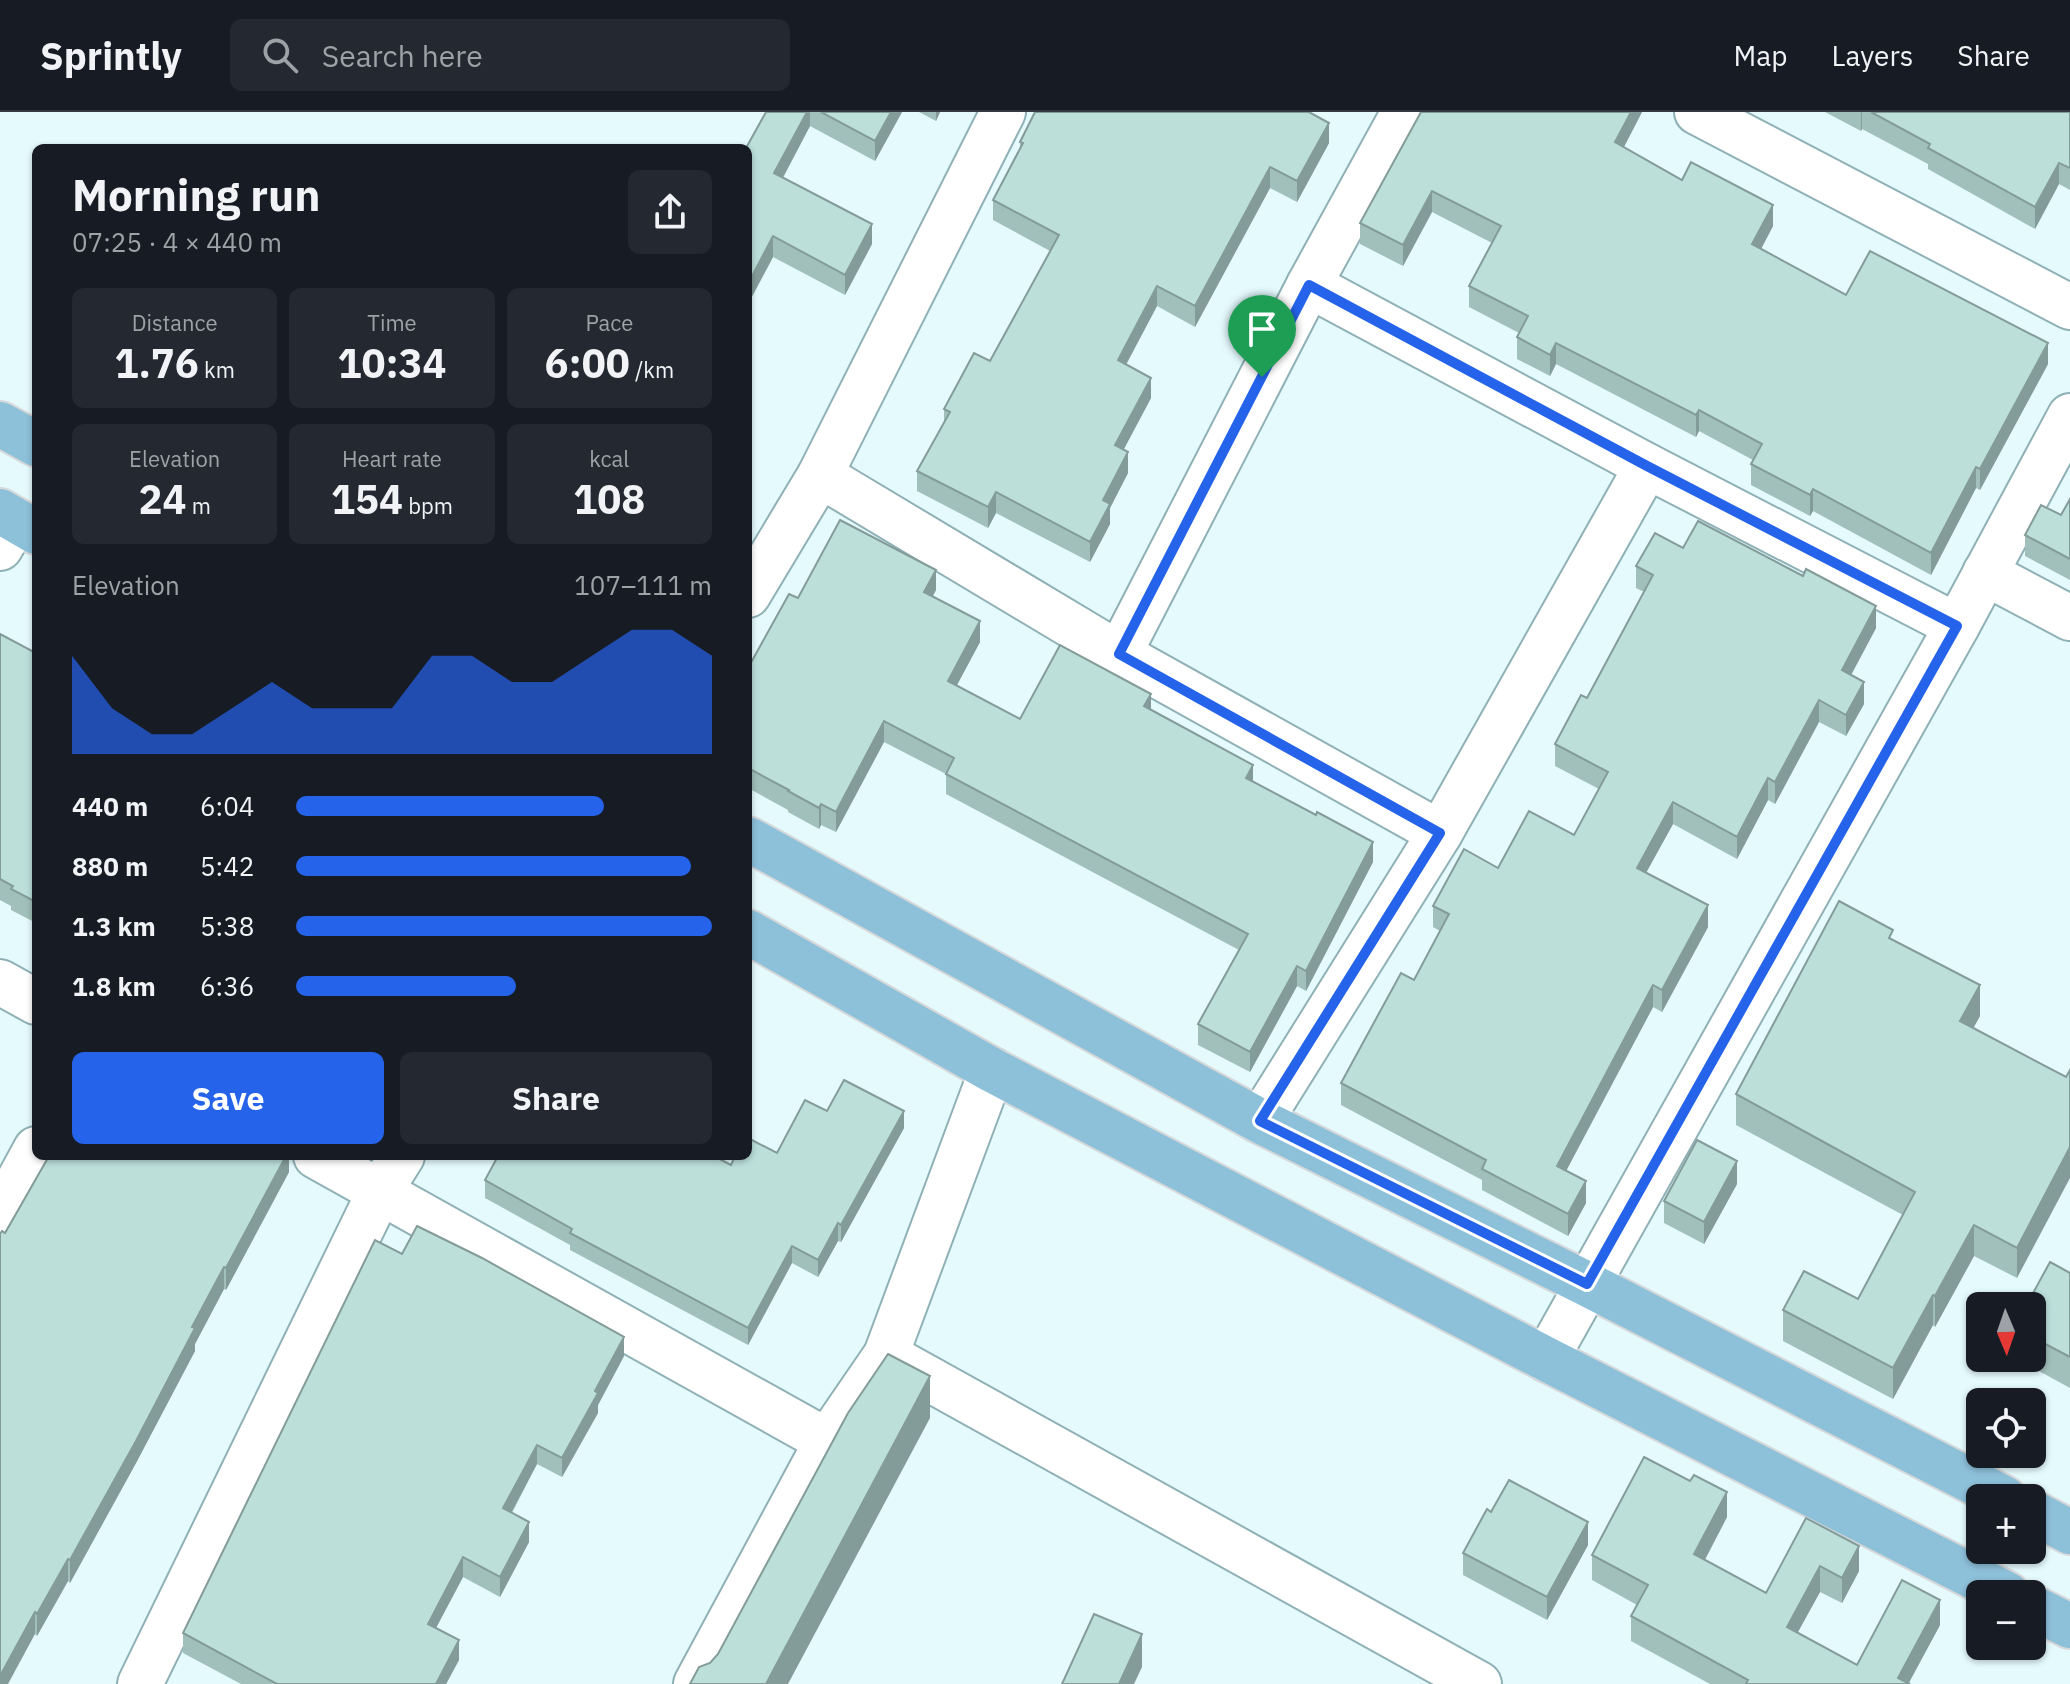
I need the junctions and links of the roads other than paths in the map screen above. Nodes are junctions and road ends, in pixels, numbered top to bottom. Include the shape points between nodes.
1 (1003, 112) edge
2 (1404, 112) edge
3 (1697, 112) edge
4 (1309, 285) junction
5 (2070, 307) edge
6 (2070, 416) edge
7 (0, 424) edge
8 (32, 442) edge
9 (1647, 466) junction
10 (820, 475) junction
11 (1985, 573) junction
12 (752, 588) edge
13 (2070, 618) edge
14 (1957, 626) junction
15 (1119, 654) junction
16 (1440, 833) junction
17 (752, 841) edge
18 (752, 934) edge
19 (0, 982) edge
20 (32, 1000) edge
21 (992, 1070) junction
22 (1260, 1121) junction
23 (32, 1156) edge
24 (334, 1160) edge
25 (391, 1173) edge
26 (0, 1215) edge
27 (1587, 1284) junction
28 (886, 1355) junction
29 (1546, 1359) junction
30 (827, 1441) junction
31 (1977, 1484) edge
32 (2046, 1519) edge
33 (2070, 1532) edge
34 (1980, 1580) edge
35 (2046, 1614) edge
36 (2070, 1626) edge
37 (154, 1679) edge
38 (696, 1684) edge
39 (1479, 1684) edge

1 - 10 street
2 - 4 street
3 - 5 street
4 - 9 street
4 - 15 street
6 - 11 street
7 - 8 main road
9 - 14 street
9 - 16 street
10 - 12 street
10 - 15 street
11 - 13 street
11 - 14 street
14 - 27 street
15 - 16 street
16 - 22 street
17 - 22 main road
18 - 21 main road
19 - 20 street
21 - 28 street
21 - 29 main road
22 - 27 main road
23 - 26 street
24 - 25 street
25 - 30 street
25 - 37 street
27 - 29 street
27 - 31 main road
28 - 30 street
28 - 39 street
29 - 34 main road
30 - 38 street
32 - 33 main road
35 - 36 main road

